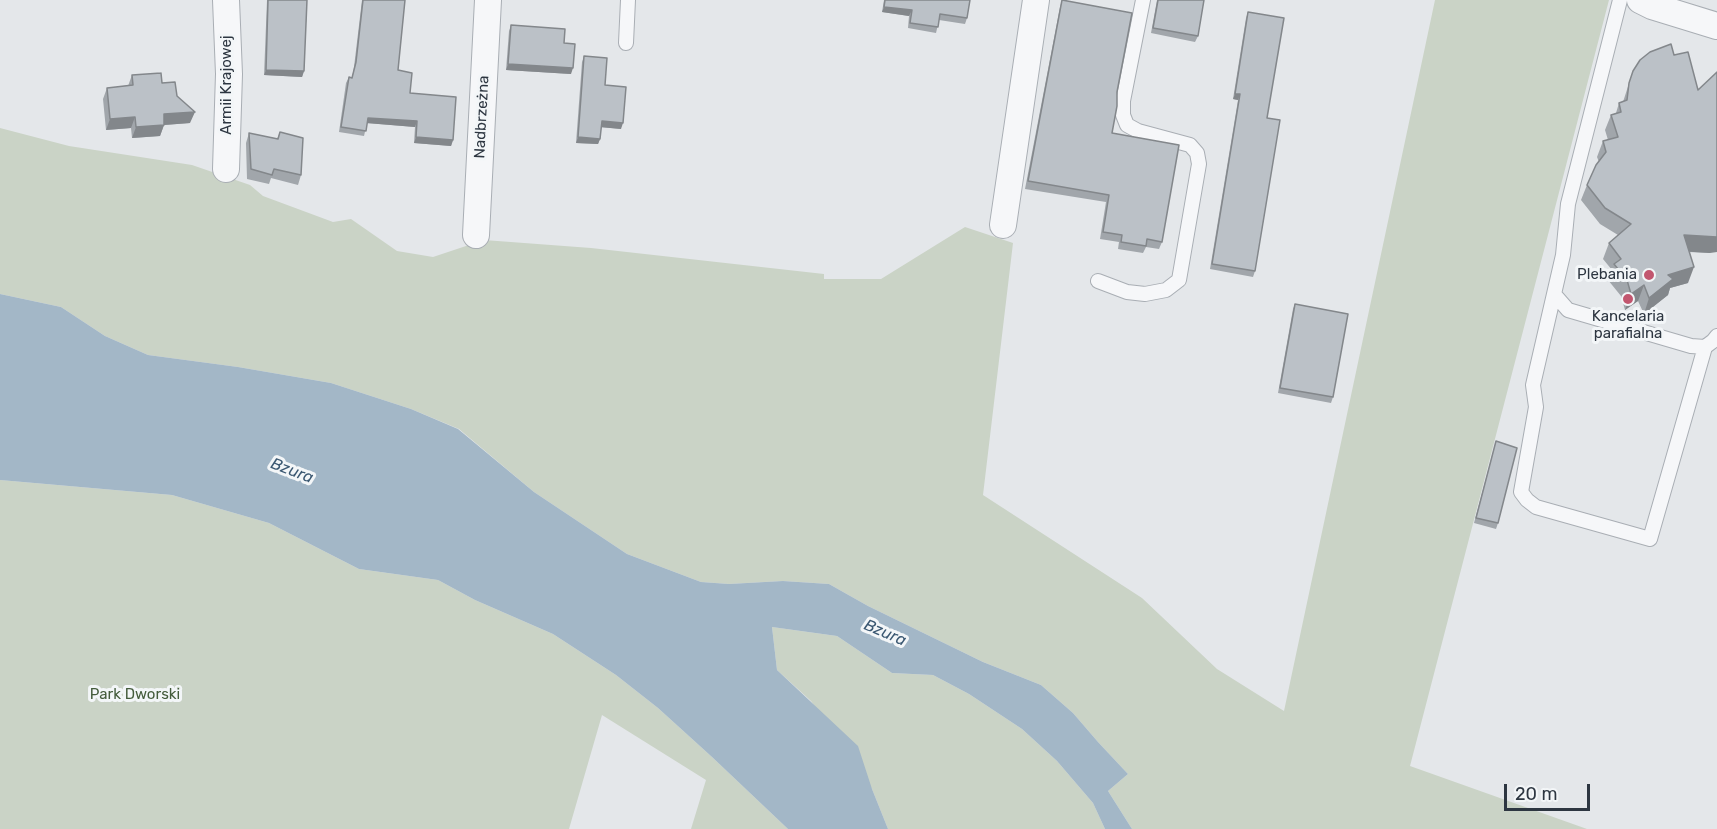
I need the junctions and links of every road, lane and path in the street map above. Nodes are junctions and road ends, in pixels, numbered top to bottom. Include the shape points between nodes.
1 (226, 0) edge
2 (488, 0) edge
3 (628, 0) edge
4 (1036, 0) edge
5 (1143, 0) edge
6 (1620, 0) edge
7 (1640, 0) edge
8 (1717, 26) edge
9 (626, 43) dead end
10 (226, 169) dead end
11 (1003, 225) dead end
12 (476, 235) dead end
13 (1098, 281) dead end
14 (1554, 294) junction
15 (1717, 336) edge
16 (1705, 347) junction

1 - 10 street, Armii Krajowej
2 - 12 street, Nadbrzeżna
3 - 9 lane
4 - 11 street
5 - 13 lane via 1123,115 1127,125 1138,131 1190,145 1199,164 1179,280 1166,290 1145,294
6 - 14 lane via 1569,204
7 - 8 street
14 - 16 lane via 1568,310
14 - 16 lane via 1533,385 1536,407 1521,492 1536,507 1650,538
15 - 16 lane

